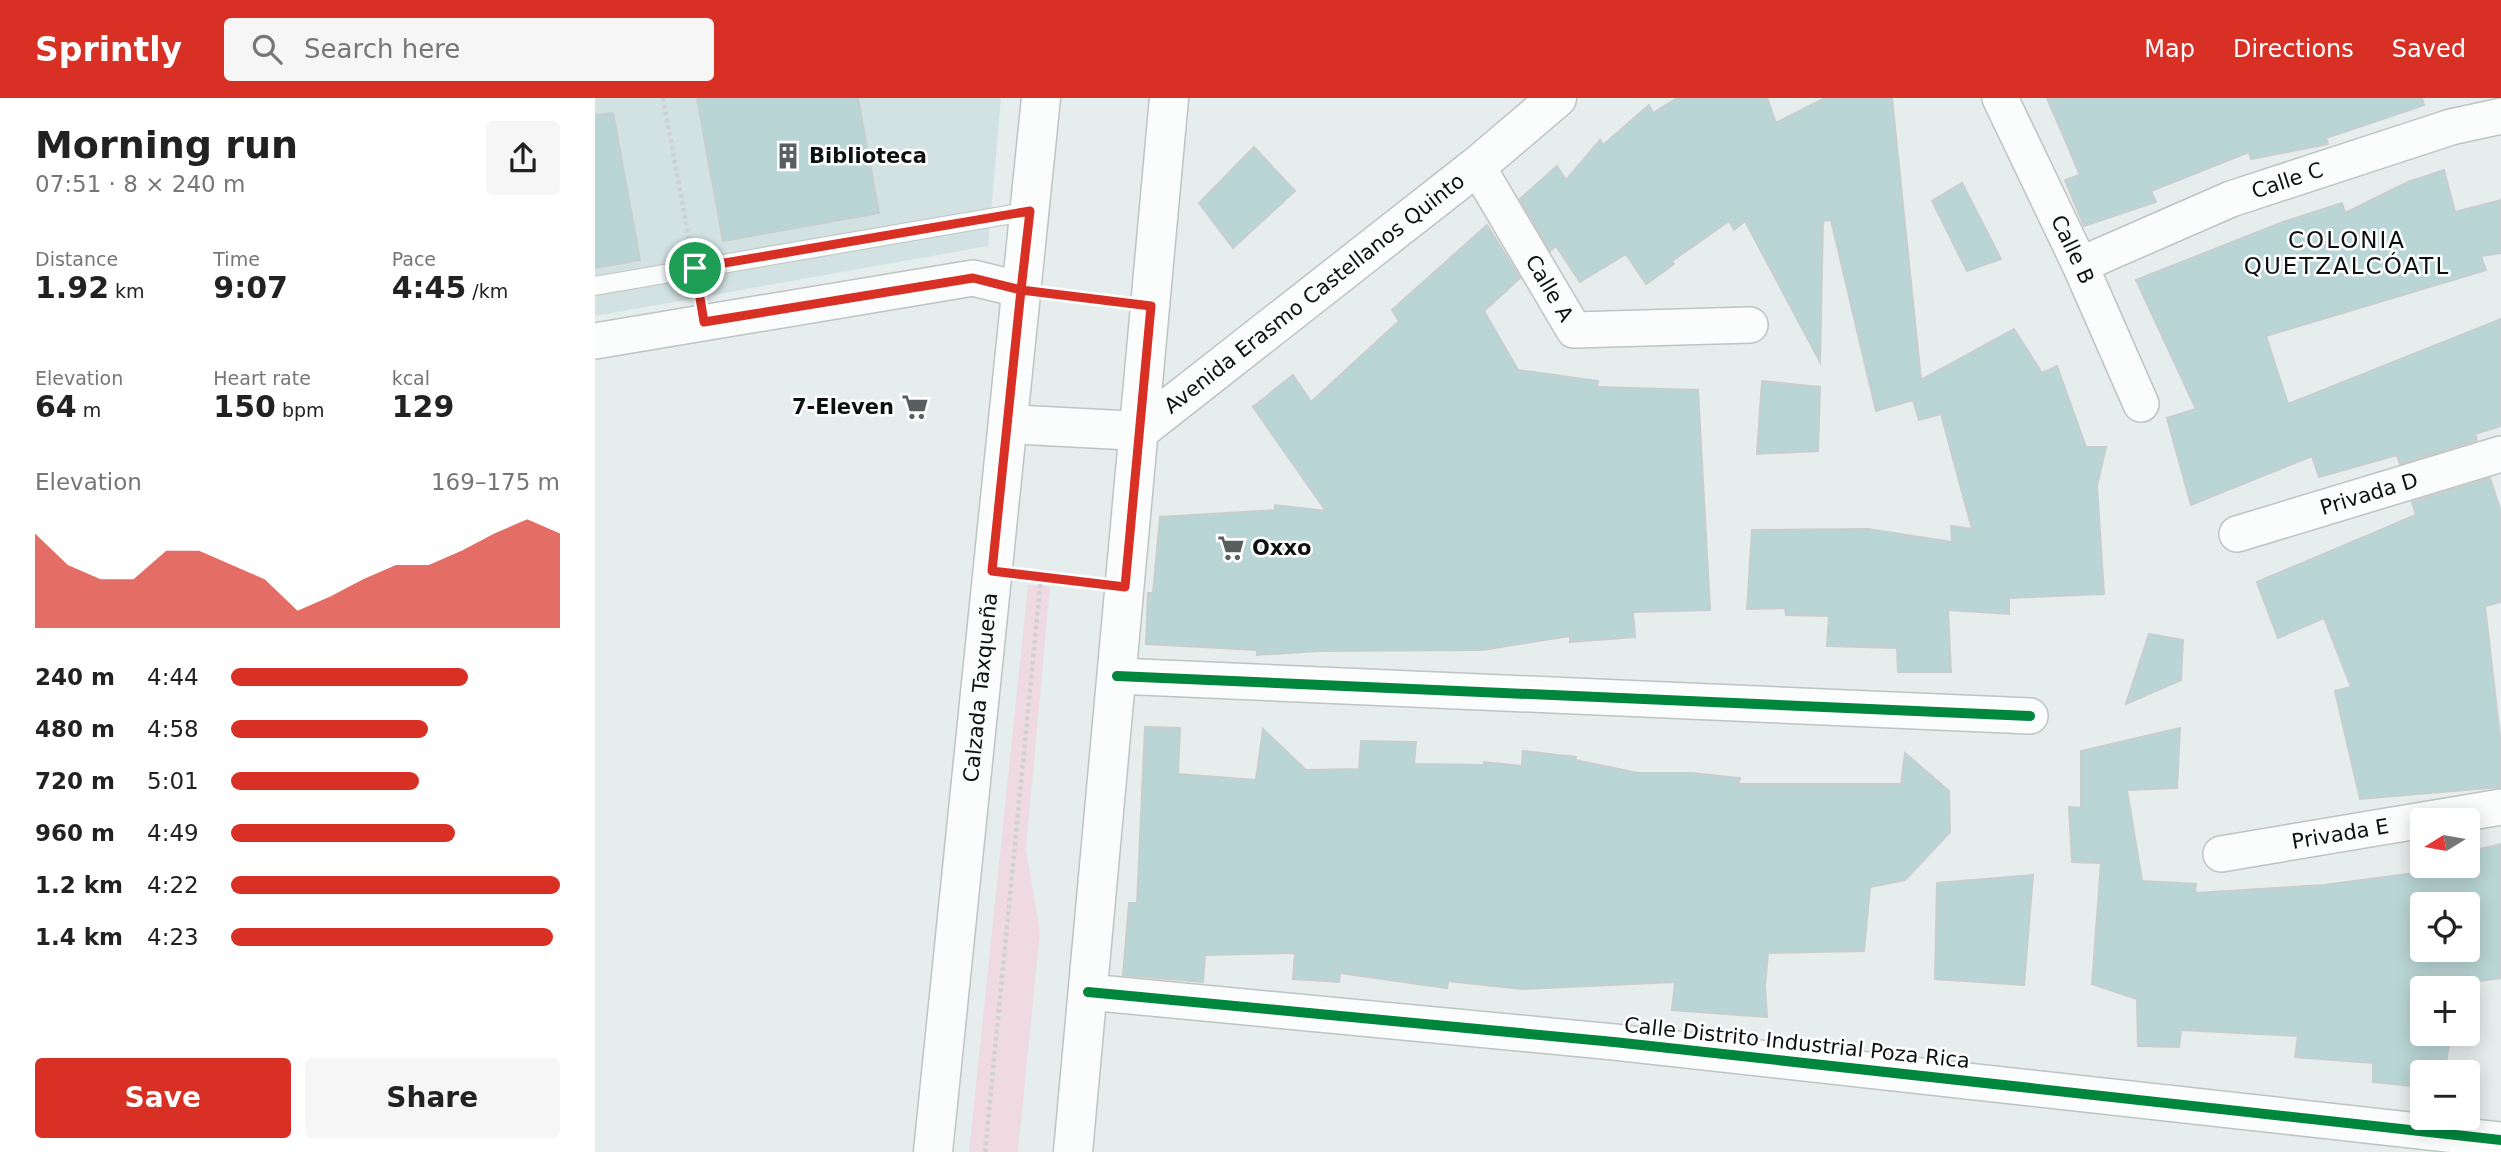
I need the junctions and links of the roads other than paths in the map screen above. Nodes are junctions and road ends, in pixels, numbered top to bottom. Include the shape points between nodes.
1 (1041, 98) edge
2 (1170, 98) edge
3 (1557, 98) edge
4 (2000, 98) edge
5 (2501, 116) edge
6 (1477, 166) junction
7 (1030, 211) junction
8 (2080, 265) junction
9 (595, 286) edge
10 (1021, 290) junction
11 (1750, 325) dead end
12 (595, 341) edge
13 (2141, 404) dead end
14 (1008, 424) junction
15 (1139, 431) junction
16 (2501, 454) edge
17 (2237, 534) dead end
18 (1117, 676) junction
19 (2031, 716) dead end
20 (2501, 807) edge
21 (2221, 854) dead end
22 (1088, 992) junction
23 (2501, 1140) edge
24 (933, 1152) edge
25 (1073, 1152) edge

1 - 7 main road, Calzada Taxqueña
2 - 15 main road
3 - 6 main road, Avenida Erasmo Castellanos Quinto
4 - 8 street, Calle B
5 - 8 street, Calle C via 2451,127 2231,199
6 - 11 street, Calle A via 1574,330
6 - 15 main road, Avenida Erasmo Castellanos Quinto
7 - 9 lane
7 - 10 main road, Calzada Taxqueña
8 - 13 street, Calle B
10 - 12 street via 973,278
10 - 14 main road, Calzada Taxqueña
14 - 15 main road
14 - 24 main road, Calzada Taxqueña
15 - 18 main road
16 - 17 street, Privada D
18 - 19 street
18 - 22 main road
20 - 21 street, Privada E
22 - 23 street, Calle Distrito Industrial Poza Rica via 1614,1042
22 - 25 main road

